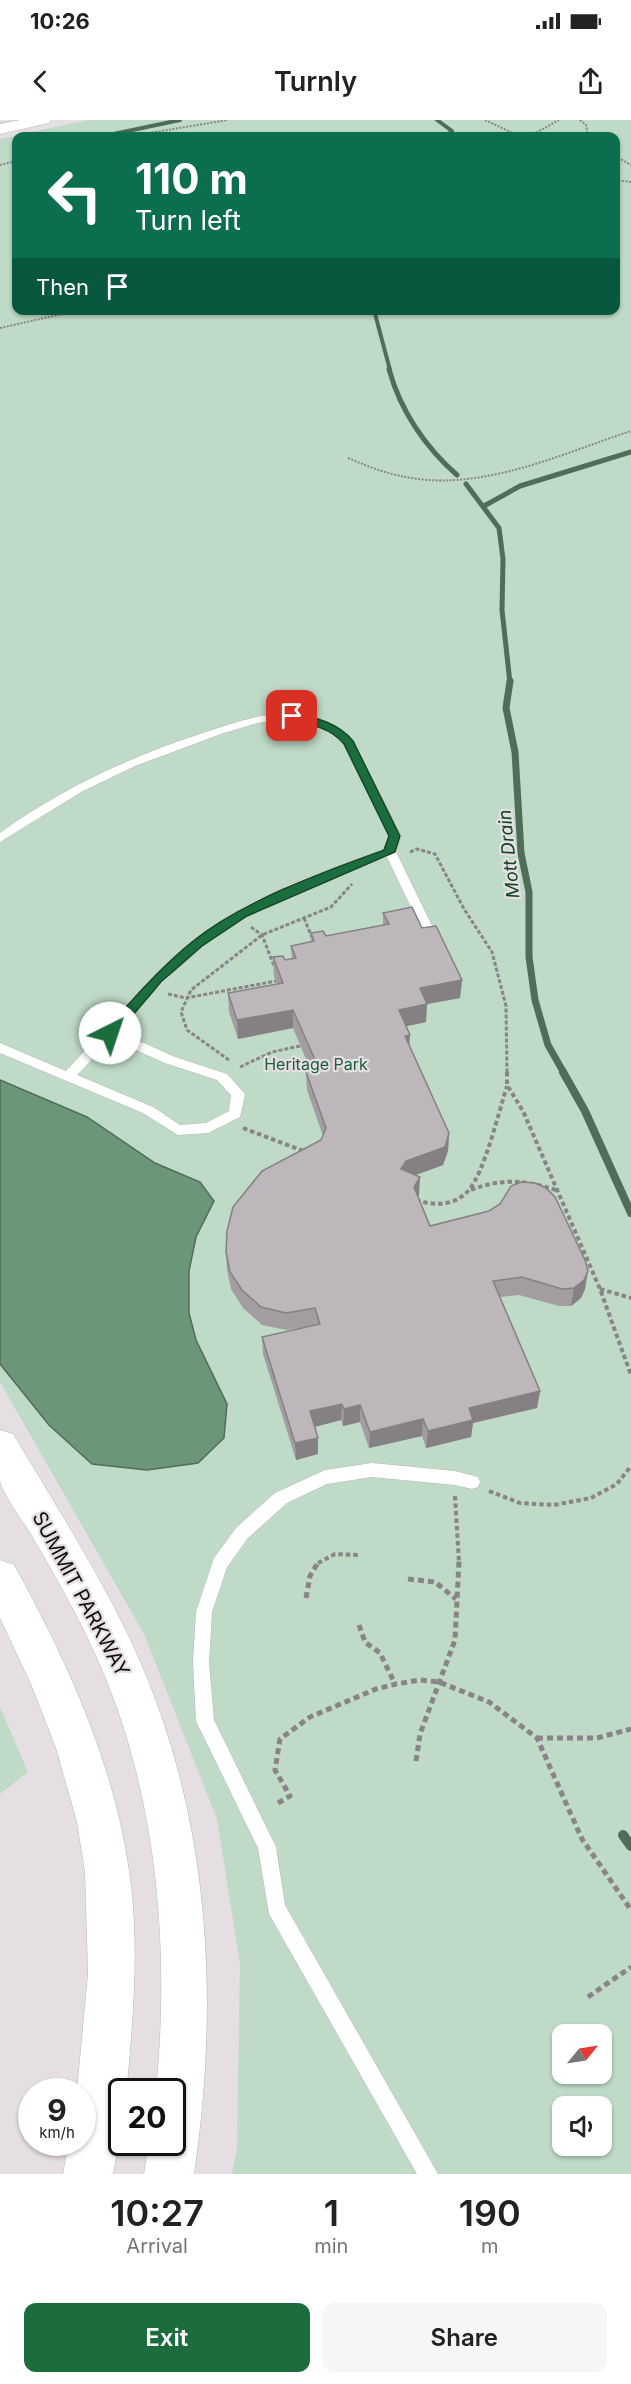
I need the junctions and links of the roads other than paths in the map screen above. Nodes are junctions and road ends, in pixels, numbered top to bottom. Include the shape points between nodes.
1 (43, 120) edge
2 (0, 129) edge
3 (0, 838) edge
4 (391, 856) junction
5 (429, 932) edge
6 (110, 1033) junction
7 (0, 1048) edge
8 (68, 1077) junction
9 (0, 1446) edge
10 (463, 1480) road end
11 (0, 1578) edge
12 (88, 2174) edge
13 (169, 2174) edge
14 (428, 2174) edge

1 - 2 street
3 - 4 lane via 109,772 228,729 266,718 292,716 340,732 349,743 395,836
4 - 5 lane
4 - 6 lane via 349,867 243,913 198,943 157,979
6 - 8 lane
6 - 8 lane via 170,1060 222,1077 238,1094 235,1114 208,1128 178,1130 148,1110
7 - 8 lane
9 - 13 street, SUMMIT PARKWAY via 100,1623 132,1692 161,1791 178,1889 184,1967 183,2050
10 - 14 lane via 372,1470 325,1477 281,1498 242,1533 219,1563 204,1612 201,1663 205,1721 267,1847 276,1907
11 - 12 street via 32,1637 68,1720 96,1811 107,1877 112,1948 110,2024

